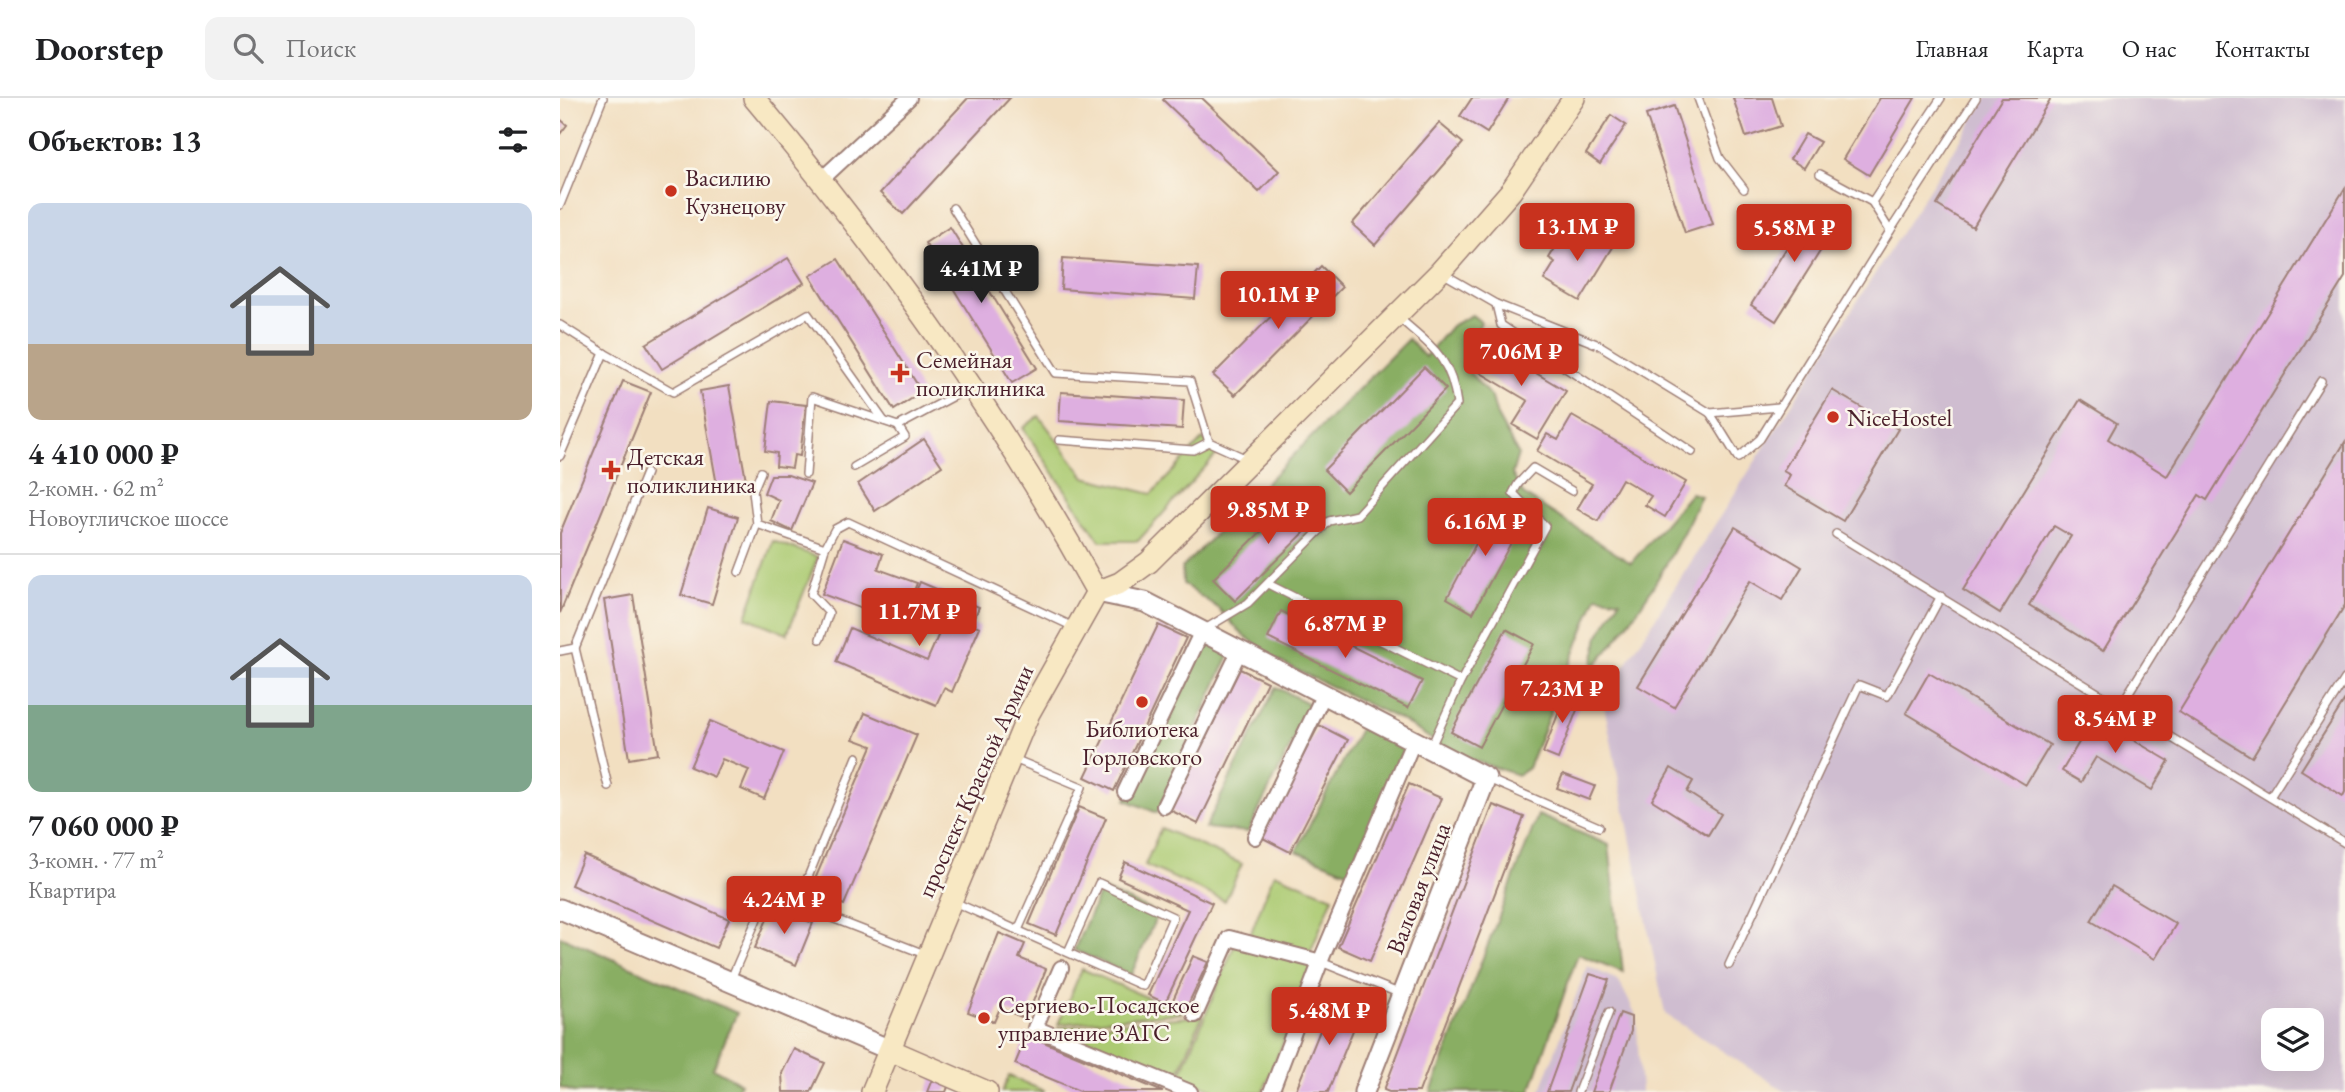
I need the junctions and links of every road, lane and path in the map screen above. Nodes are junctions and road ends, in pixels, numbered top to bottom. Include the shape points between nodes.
1 (603, 98) edge
2 (754, 98) edge
3 (1574, 98) edge
4 (1698, 98) edge
5 (1941, 98) edge
6 (1976, 98) edge
7 (903, 100) edge
8 (1820, 174) dead end
9 (822, 178) junction
10 (1744, 189) dead end
11 (1872, 202) junction
12 (560, 205) edge
13 (953, 208) dead end
14 (1890, 231) junction
15 (1440, 272) junction
16 (1496, 304) junction
17 (1398, 317) junction
18 (560, 325) edge
19 (604, 353) junction
20 (2321, 381) dead end
21 (973, 386) junction
22 (1779, 407) junction
23 (1710, 413) junction
24 (884, 421) junction
25 (898, 426) junction
26 (1059, 440) dead end
27 (1209, 442) junction
28 (1692, 452) dead end
29 (560, 456) edge
30 (1252, 462) junction
31 (854, 467) dead end
32 (761, 472) dead end
33 (646, 473) dead end
34 (806, 474) dead end
35 (1572, 491) dead end
36 (757, 524) junction
37 (1836, 534) dead end
38 (825, 548) junction
39 (739, 572) dead end
40 (1268, 584) junction
41 (1097, 592) junction
42 (1941, 596) junction
43 (1076, 628) junction
44 (1202, 631) junction
45 (820, 639) dead end
46 (575, 648) junction
47 (1240, 650) junction
48 (560, 651) edge
49 (2345, 679) edge
50 (1461, 681) junction
51 (1324, 694) junction
52 (2121, 705) junction
53 (1421, 746) junction
54 (857, 757) dead end
55 (1010, 757) junction
56 (1486, 778) junction
57 (608, 786) dead end
58 (1125, 792) dead end
59 (2270, 797) junction
60 (1164, 806) dead end
61 (1599, 827) dead end
62 (1255, 837) dead end
63 (2345, 843) edge
64 (950, 900) junction
65 (797, 904) junction
66 (560, 909) edge
67 (1018, 930) junction
68 (1068, 952) junction
69 (928, 955) junction
70 (1321, 962) junction
71 (1729, 965) dead end
72 (1061, 968) dead end
73 (729, 983) junction
74 (1404, 995) junction
75 (1609, 1012) dead end
76 (1195, 1014) dead end
77 (890, 1050) junction
78 (872, 1092) edge
79 (987, 1092) edge
80 (1190, 1092) edge
81 (1271, 1092) edge
82 (1364, 1092) edge
83 (1578, 1092) edge

1 - 12 lane
2 - 9 main road
3 - 15 main road via 1511,191
4 - 10 lane via 1720,158
5 - 11 lane
6 - 14 lane
7 - 9 street
8 - 11 lane
9 - 21 main road
11 - 14 lane
13 - 27 lane via 1056,373 1190,381
14 - 22 lane
15 - 16 lane
15 - 17 main road
16 - 23 lane via 1599,345
16 - 28 lane via 1501,325
17 - 30 main road
17 - 40 lane via 1446,361 1457,404 1357,515 1329,521
18 - 19 lane
19 - 24 lane via 673,392 808,314
19 - 29 lane
20 - 52 lane
21 - 25 lane
21 - 41 main road
22 - 23 lane
22 - 23 lane via 1760,439 1738,458
24 - 25 lane
24 - 34 lane via 812,397
25 - 31 lane via 905,437
26 - 27 lane via 1194,450
27 - 30 lane
30 - 41 main road via 1149,562 1120,583
32 - 36 lane via 753,491
33 - 46 lane
35 - 50 lane via 1533,468 1518,484 1513,493 1545,526
36 - 38 lane
36 - 39 lane
37 - 42 lane
38 - 43 lane via 835,529 848,522
38 - 45 lane via 811,594 829,613
40 - 44 lane via 1248,603
40 - 50 lane
41 - 43 main road, проспект Красной Армии
41 - 44 street via 1145,601
42 - 52 lane
42 - 71 lane via 1887,696 1859,685
43 - 55 main road, проспект Красной Армии
44 - 47 street
44 - 58 street
46 - 48 lane
46 - 57 lane
47 - 51 street
47 - 60 street
49 - 59 lane
50 - 53 lane
51 - 53 street
51 - 62 street
52 - 59 lane
53 - 56 street
53 - 70 street
54 - 65 lane
55 - 64 main road, проспект Красной Армии
55 - 67 lane via 1082,788
56 - 61 lane
56 - 74 street, Валовая улица
59 - 63 lane
64 - 67 lane
64 - 69 main road, проспект Красной Армии
65 - 69 lane
65 - 73 lane via 768,892
66 - 73 street
67 - 68 lane
68 - 68 lane via 1143,986 1173,917 1098,883
69 - 77 main road, проспект Красной Армии
70 - 74 lane
70 - 76 street via 1229,938
70 - 81 street
72 - 80 street via 1035,1028
73 - 77 street
74 - 82 street, Валовая улица
75 - 83 lane
77 - 78 main road, проспект Красной Армии
77 - 79 main road

